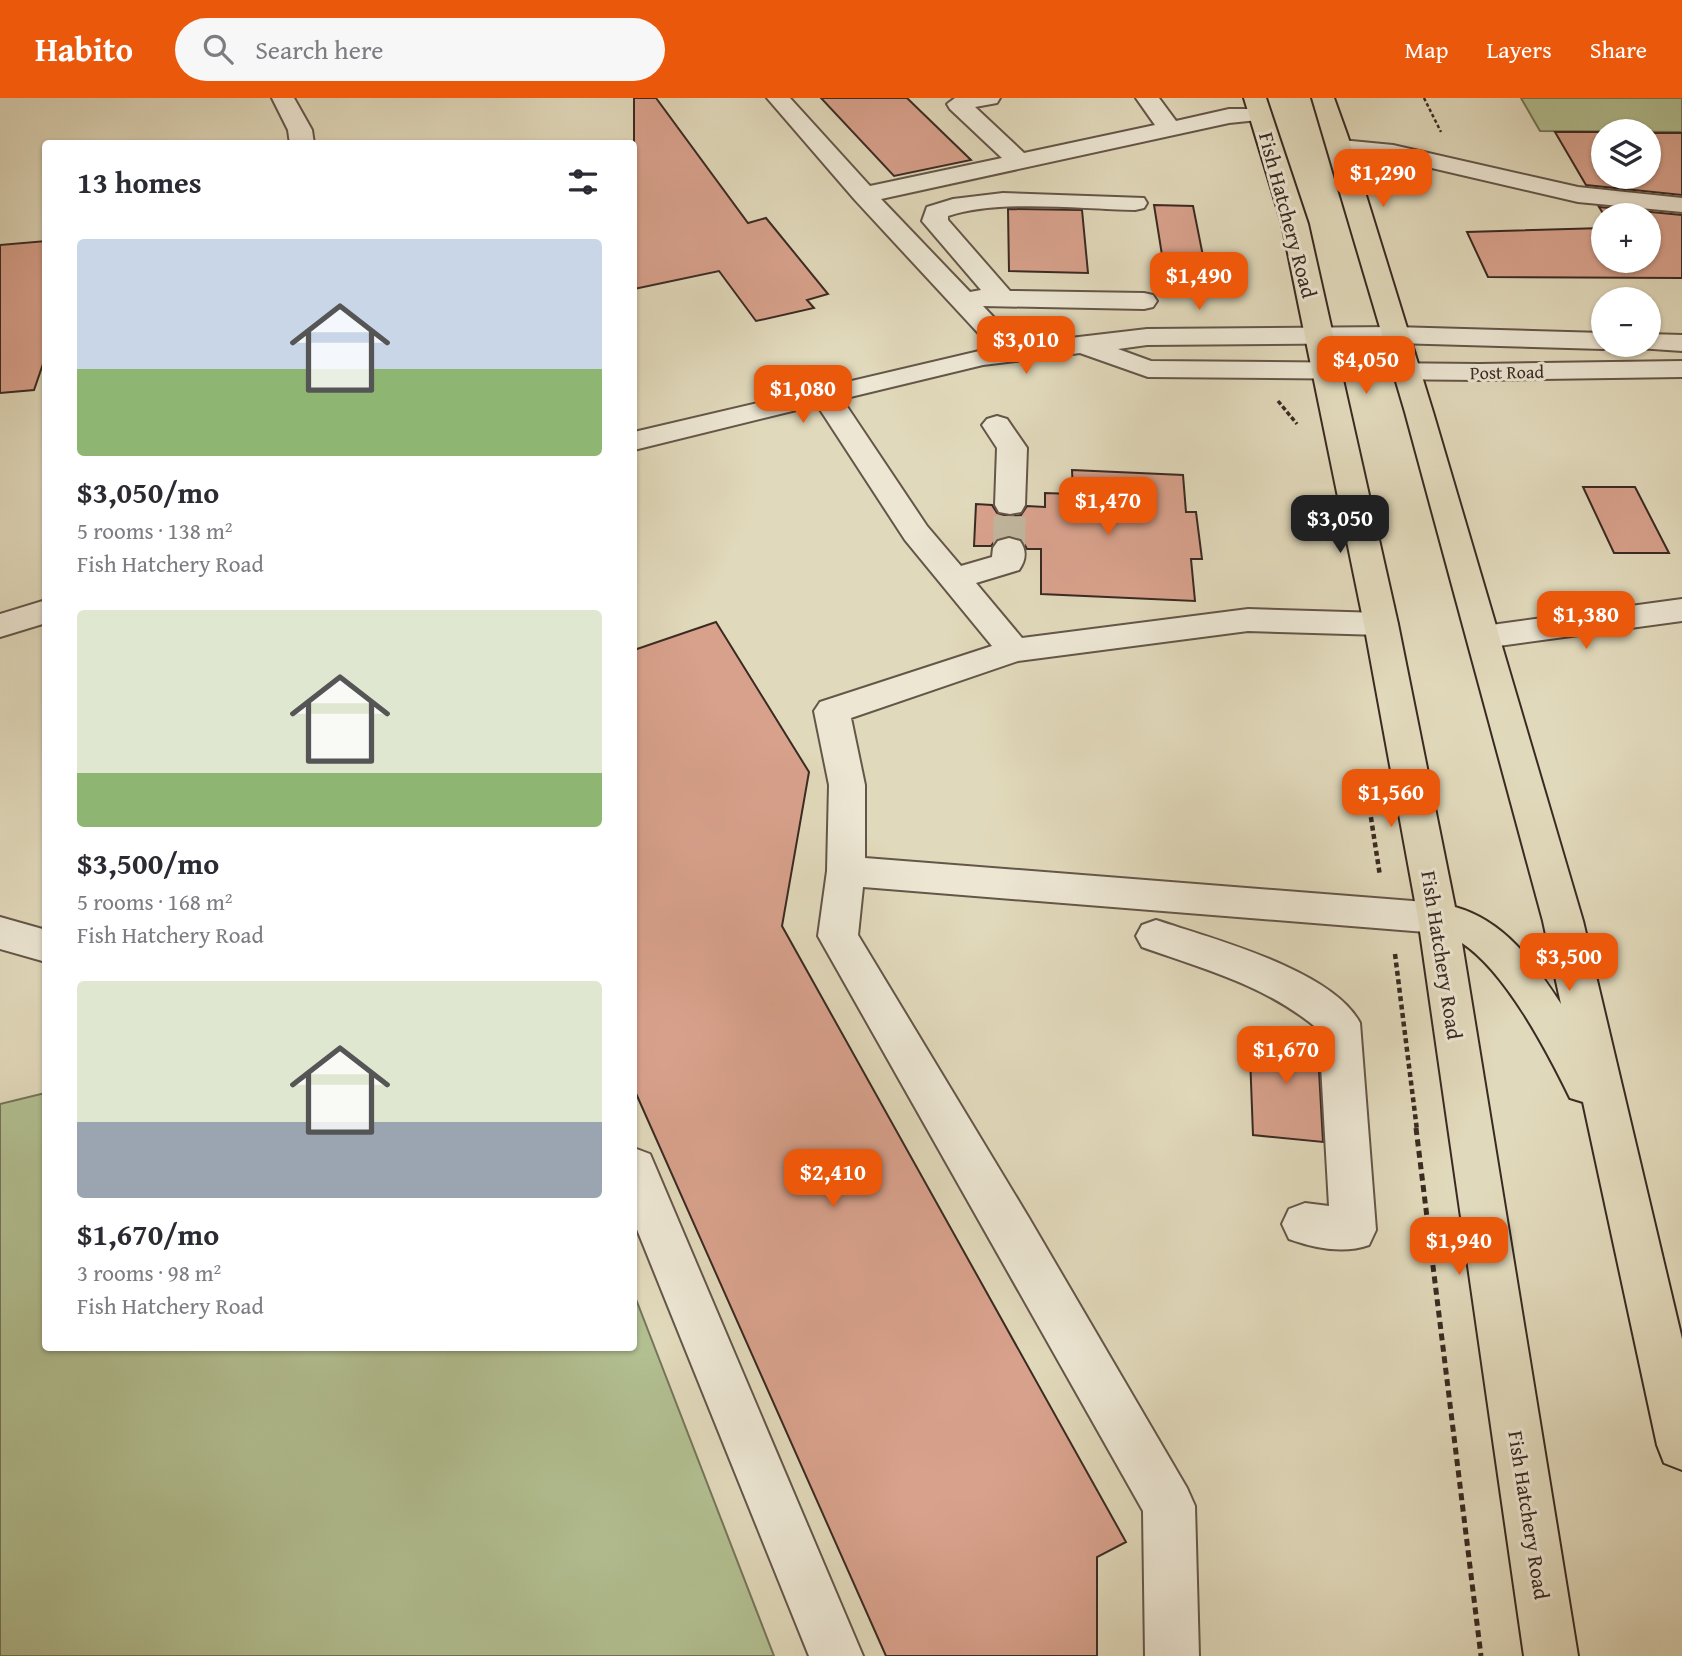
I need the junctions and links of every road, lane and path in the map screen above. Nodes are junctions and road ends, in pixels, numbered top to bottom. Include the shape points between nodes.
1 (283, 98) edge
2 (778, 98) edge
3 (989, 98) edge
4 (1147, 98) edge
5 (1323, 98) edge
6 (1258, 106) edge
7 (1170, 128) junction
8 (301, 140) edge
9 (1341, 146) junction
10 (1019, 161) junction
11 (864, 195) junction
12 (1135, 203) dead end
13 (1682, 205) edge
14 (959, 298) junction
15 (1003, 299) junction
16 (1144, 301) dead end
17 (1319, 335) junction
18 (1394, 335) junction
19 (1591, 341) edge
20 (1661, 342) edge
21 (1682, 343) edge
22 (1084, 346) junction
23 (1012, 353) junction
24 (1682, 369) edge
25 (1327, 371) junction
26 (1405, 371) junction
27 (824, 394) junction
28 (998, 425) dead end
29 (637, 440) edge
30 (1010, 505) tunnel mouth
31 (1009, 548) tunnel mouth
32 (955, 579) junction
33 (1682, 610) edge
34 (42, 612) edge
35 (1381, 624) junction
36 (0, 626) edge
37 (1484, 637) junction
38 (1014, 650) junction
39 (846, 872) junction
40 (1416, 930) junction
41 (0, 933) edge
42 (1156, 936) dead end
43 (42, 945) edge
44 (1616, 1154) junction
45 (637, 1175) edge
46 (1305, 1224) dead end
47 (1682, 1445) edge
48 (836, 1656) edge
49 (1172, 1656) edge
50 (1481, 1656) edge
51 (1551, 1656) edge

1 - 8 street
2 - 11 street
3 - 10 street via 958,104
4 - 7 street
5 - 9 main road
6 - 7 street
6 - 17 main road, Fish Hatchery Road via 1294,224
7 - 10 street
9 - 13 street via 1373,147 1518,183 1632,202
9 - 18 main road
10 - 11 street
11 - 14 street
12 - 15 street via 984,202 936,212 935,221
14 - 15 street
14 - 23 street
15 - 16 street
17 - 18 street, Post Road
17 - 22 street, Post Road via 1147,337
17 - 25 main road, Fish Hatchery Road
18 - 19 street, Post Road
18 - 26 main road
20 - 21 street
22 - 23 street, Post Road
22 - 25 street, Post Road via 1148,369
23 - 27 street, Post Road
24 - 26 street, Post Road
25 - 26 street, Post Road
25 - 35 main road, Fish Hatchery Road
26 - 37 main road
27 - 29 street, Post Road
27 - 32 street via 916,533
28 - 30 street via 1012,448
31 - 32 street via 1007,563
32 - 38 street
33 - 37 street
34 - 36 street
35 - 38 street via 1248,620
35 - 40 main road, Fish Hatchery Road
37 - 44 main road via 1563,920
38 - 39 street via 832,711 847,785
39 - 40 street
39 - 49 street via 838,936 1169,1506
40 - 44 main road via 1466,926 1511,968 1572,1056
40 - 50 path
40 - 51 main road, Fish Hatchery Road
41 - 43 street
42 - 46 street via 1274,979 1317,1002 1339,1024 1353,1230
44 - 47 main road
45 - 48 street

